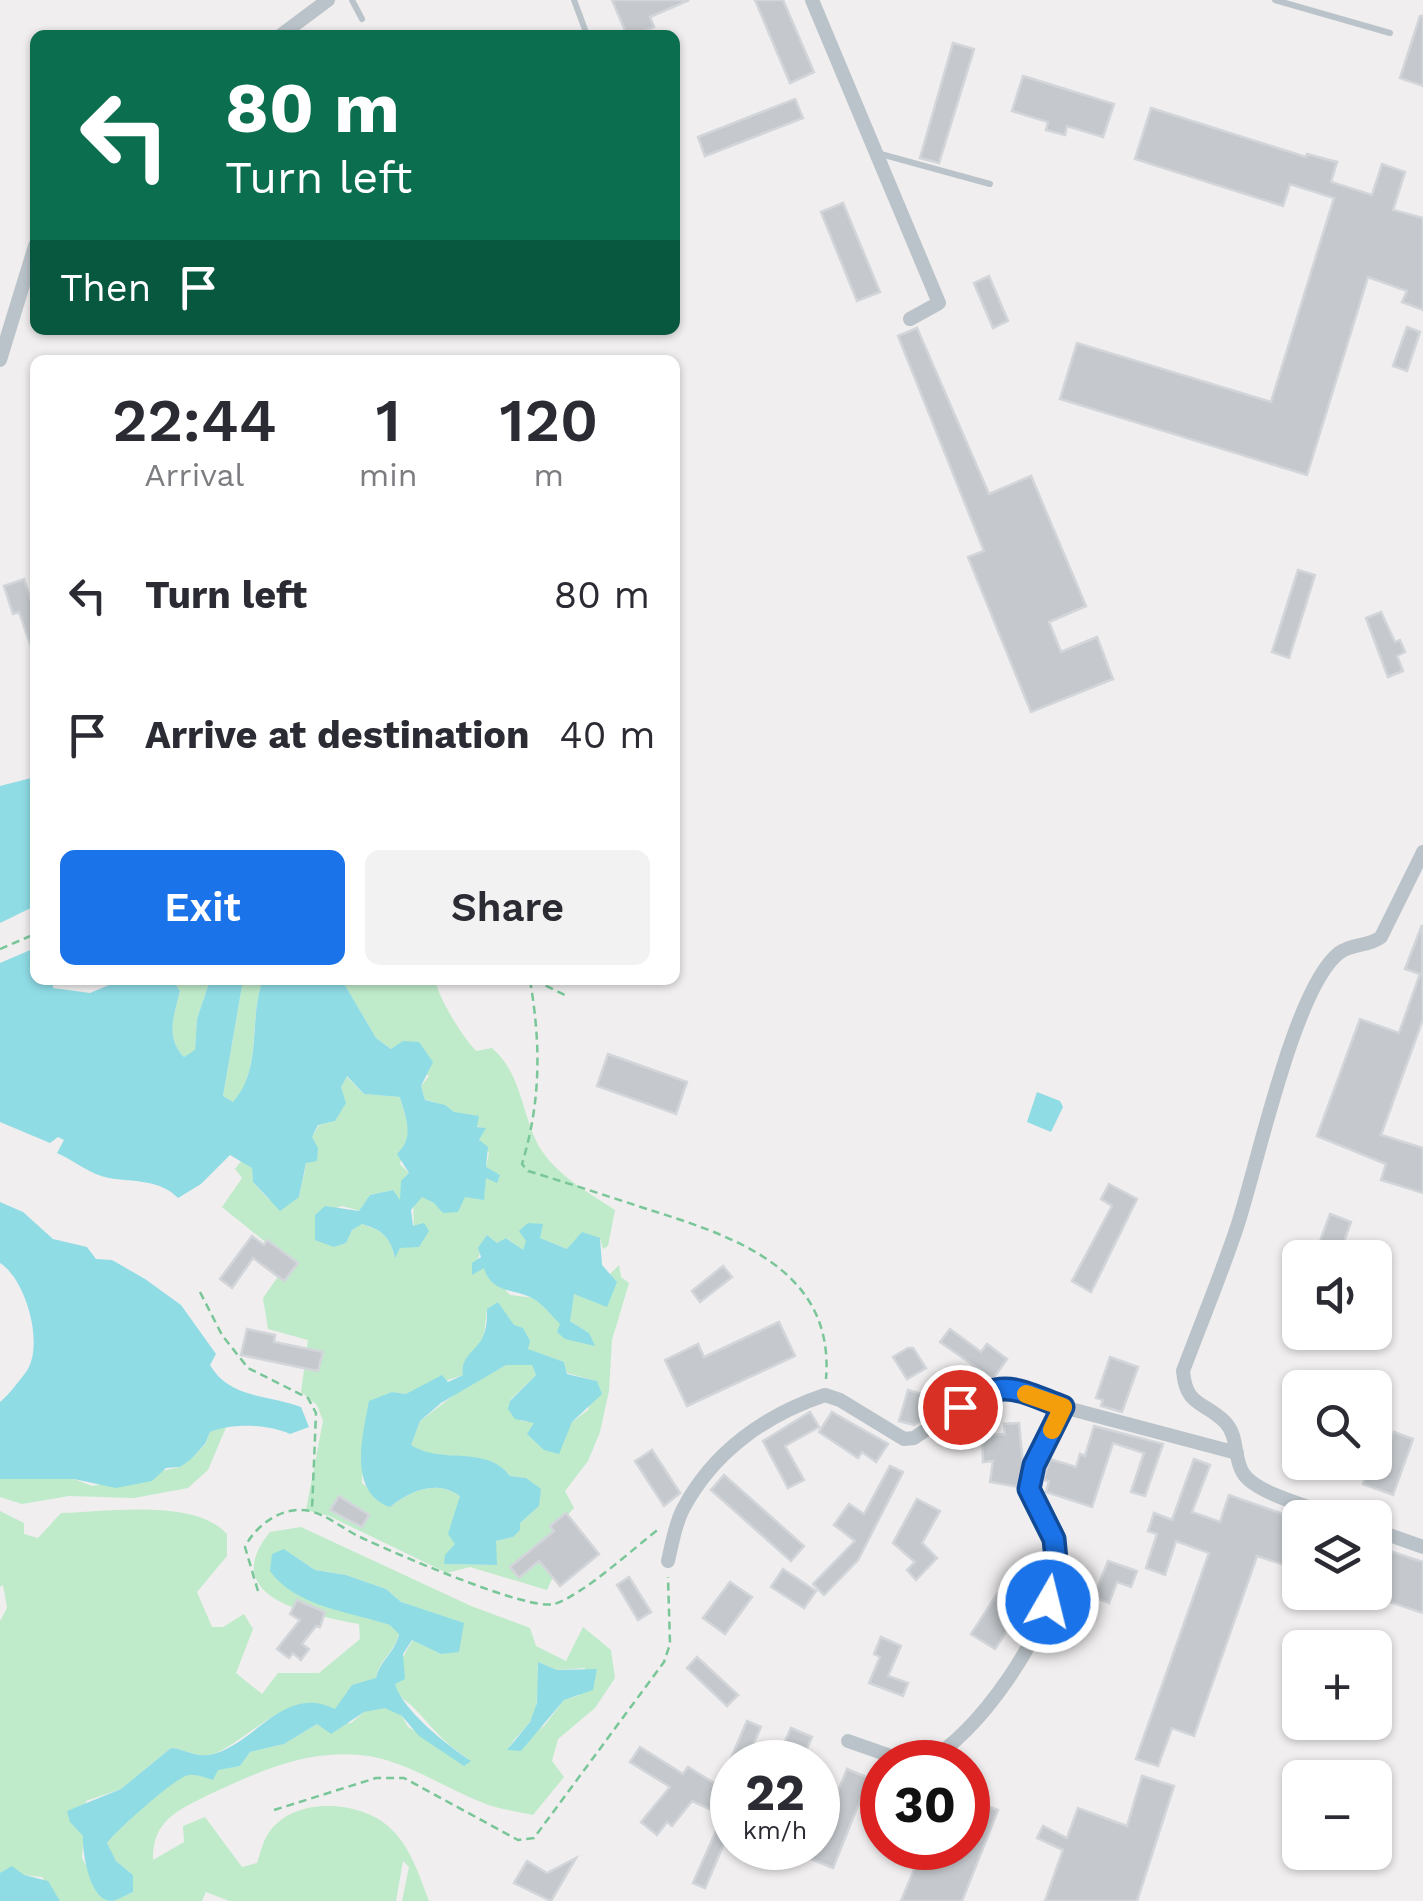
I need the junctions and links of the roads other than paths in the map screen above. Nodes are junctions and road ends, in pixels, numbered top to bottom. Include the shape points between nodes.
1 (328, 0) edge
2 (352, 0) edge
3 (574, 0) edge
4 (812, 0) edge
5 (1276, 0) edge
6 (362, 19) dead end
7 (288, 30) edge
8 (584, 30) edge
9 (1390, 33) dead end
10 (876, 152) junction
11 (990, 184) dead end
12 (30, 262) edge
13 (910, 319) dead end
14 (0, 360) edge
15 (1423, 852) edge
16 (1063, 1407) junction
17 (1238, 1453) junction
18 (1293, 1500) edge
19 (1392, 1536) edge
20 (1423, 1547) edge
21 (668, 1561) road end
22 (956, 1740) edge
23 (848, 1741) dead end
24 (860, 1745) edge

1 - 7 street
2 - 6 lane
3 - 8 lane
4 - 10 street
5 - 9 lane
10 - 11 lane
10 - 13 street via 938,303
12 - 14 street
15 - 17 street via 1381,937 1337,954 1305,1005 1237,1227 1182,1371 1184,1388 1224,1422
16 - 17 street
16 - 21 street via 995,1387 904,1439 825,1395 741,1437 681,1512
16 - 22 street via 1029,1489 1054,1539 1057,1570 1039,1633
17 - 18 street via 1242,1472 1255,1486
19 - 20 street
23 - 24 street

